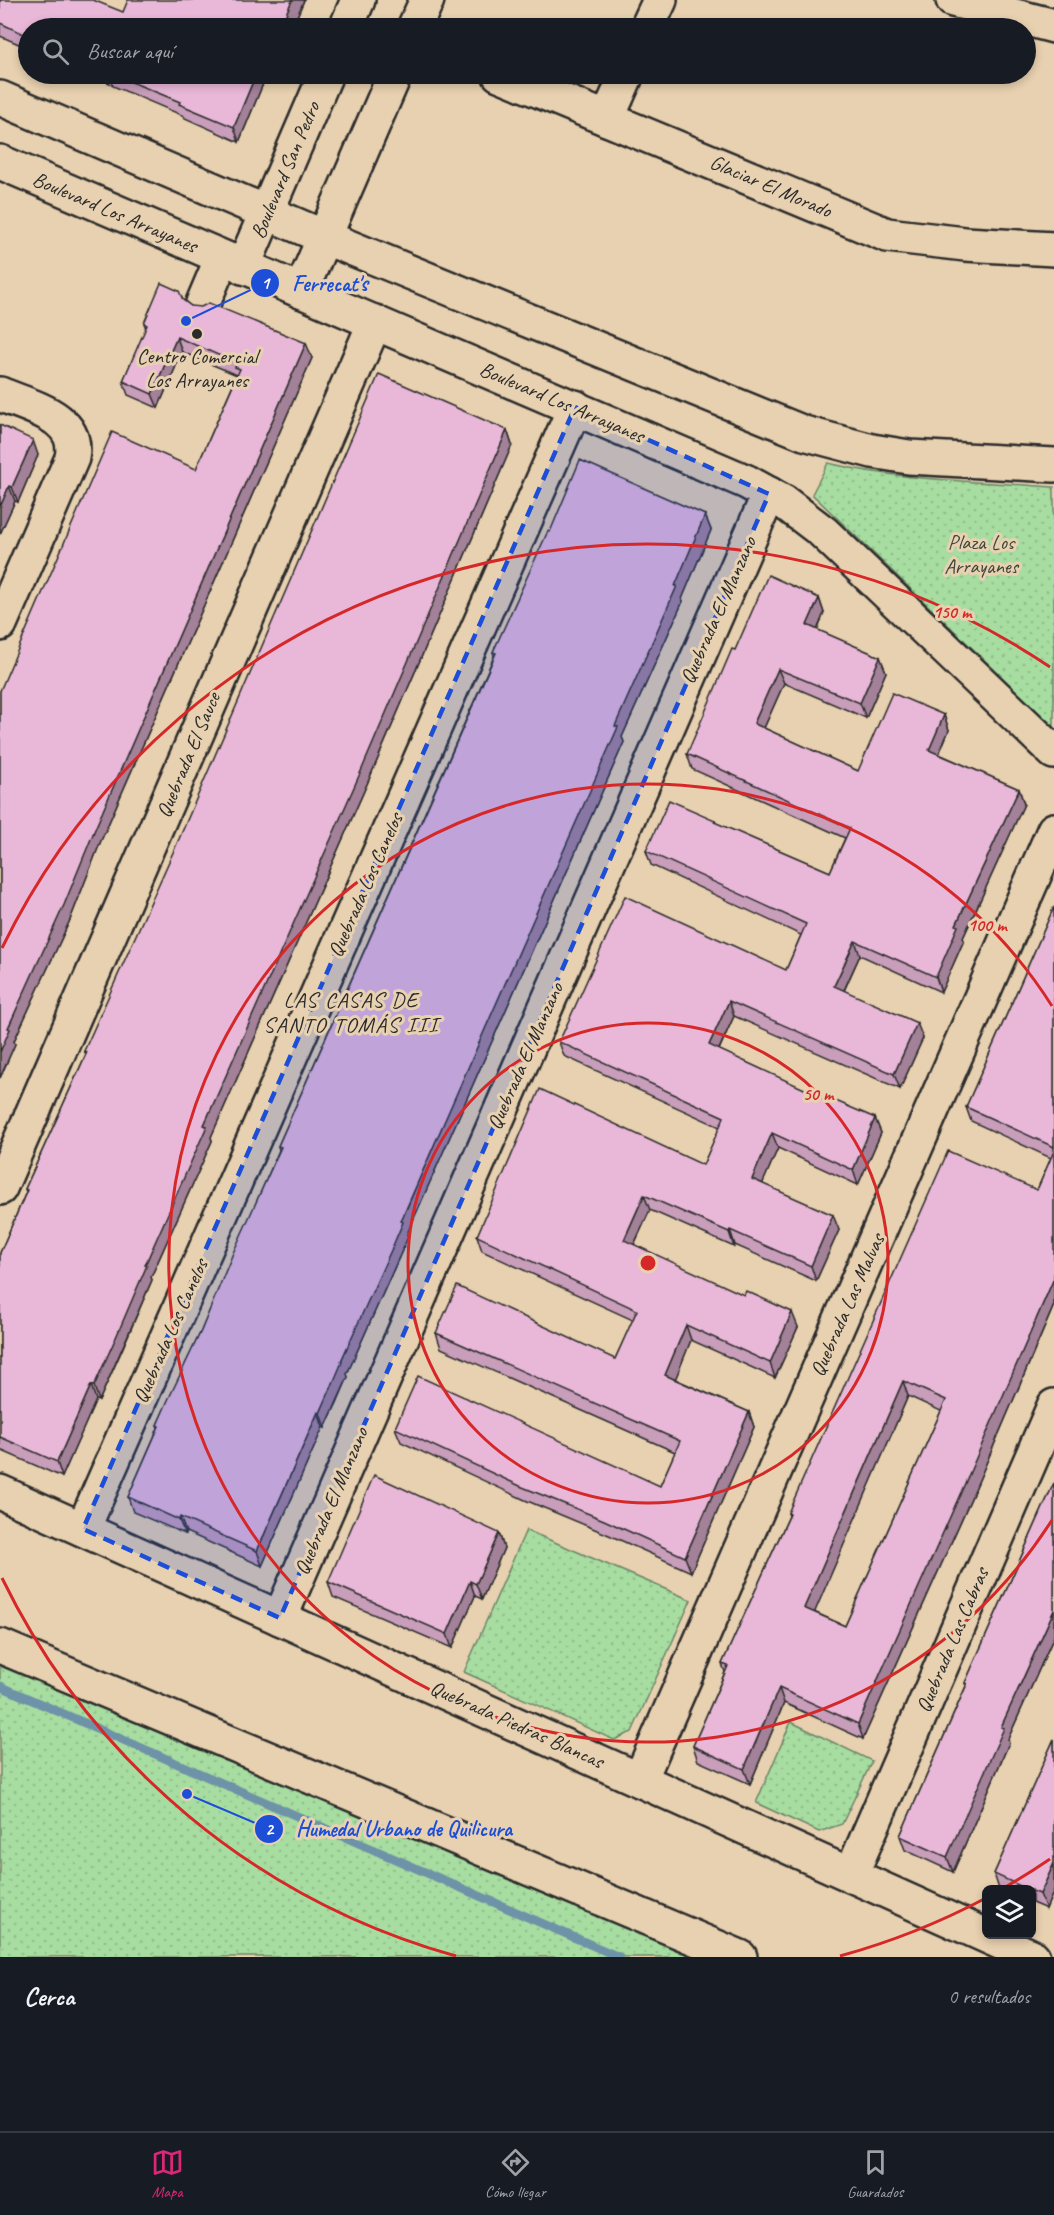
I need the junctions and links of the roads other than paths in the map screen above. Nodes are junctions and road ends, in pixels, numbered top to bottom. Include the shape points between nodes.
1 (358, 0) edge
2 (427, 0) edge
3 (660, 0) edge
4 (953, 0) edge
5 (350, 18) edge
6 (419, 18) edge
7 (652, 18) edge
8 (1023, 18) edge
9 (1036, 21) edge
10 (1054, 26) edge
11 (322, 84) edge
12 (391, 84) edge
13 (524, 84) edge
14 (622, 84) edge
15 (0, 98) edge
16 (607, 118) junction
17 (0, 162) edge
18 (266, 213) junction
19 (324, 237) junction
20 (1054, 249) edge
21 (232, 262) junction
22 (301, 291) junction
23 (203, 303) edge
24 (375, 322) junction
25 (0, 394) edge
26 (574, 407) junction
27 (1054, 465) edge
28 (769, 494) junction
29 (1, 620) edge
30 (1054, 752) edge
31 (1054, 830) edge
32 (0, 1188) edge
33 (1054, 1406) edge
34 (0, 1492) edge
35 (83, 1529) junction
36 (280, 1618) junction
37 (0, 1646) edge
38 (640, 1780) junction
39 (851, 1875) junction
40 (740, 1957) edge
41 (1033, 1957) edge

1 - 5 street
2 - 6 street
3 - 7 street
4 - 8 street
9 - 10 street
11 - 18 street, Boulevard San Pedro
12 - 19 street
13 - 16 street, Glaciar El Morado
14 - 16 street
15 - 18 street
16 - 20 street, Glaciar El Morado via 887,235
17 - 21 street, Boulevard Los Arrayanes
18 - 19 street
18 - 21 street, Boulevard San Pedro
19 - 22 street
19 - 27 street via 804,433 909,457
21 - 22 street, Boulevard Los Arrayanes
21 - 23 street, Boulevard San Pedro
22 - 24 street, Boulevard Los Arrayanes
24 - 26 street, Boulevard Los Arrayanes
24 - 32 street, Quebrada El Sauce
25 - 29 street via 62,422 71,434 74,449
26 - 28 street, Boulevard Los Arrayanes
26 - 35 street, Quebrada Los Canelos
28 - 30 street, Boulevard Los Arrayanes via 823,532
28 - 36 street, Quebrada El Manzano
31 - 38 street, Quebrada Las Malvas
33 - 39 street, Quebrada Las Cabras
34 - 35 street, Quebrada Piedras Blancas
35 - 36 street, Quebrada Piedras Blancas
36 - 38 street, Quebrada Piedras Blancas
37 - 40 street
38 - 39 street, Quebrada Piedras Blancas
39 - 41 street, Quebrada Piedras Blancas

